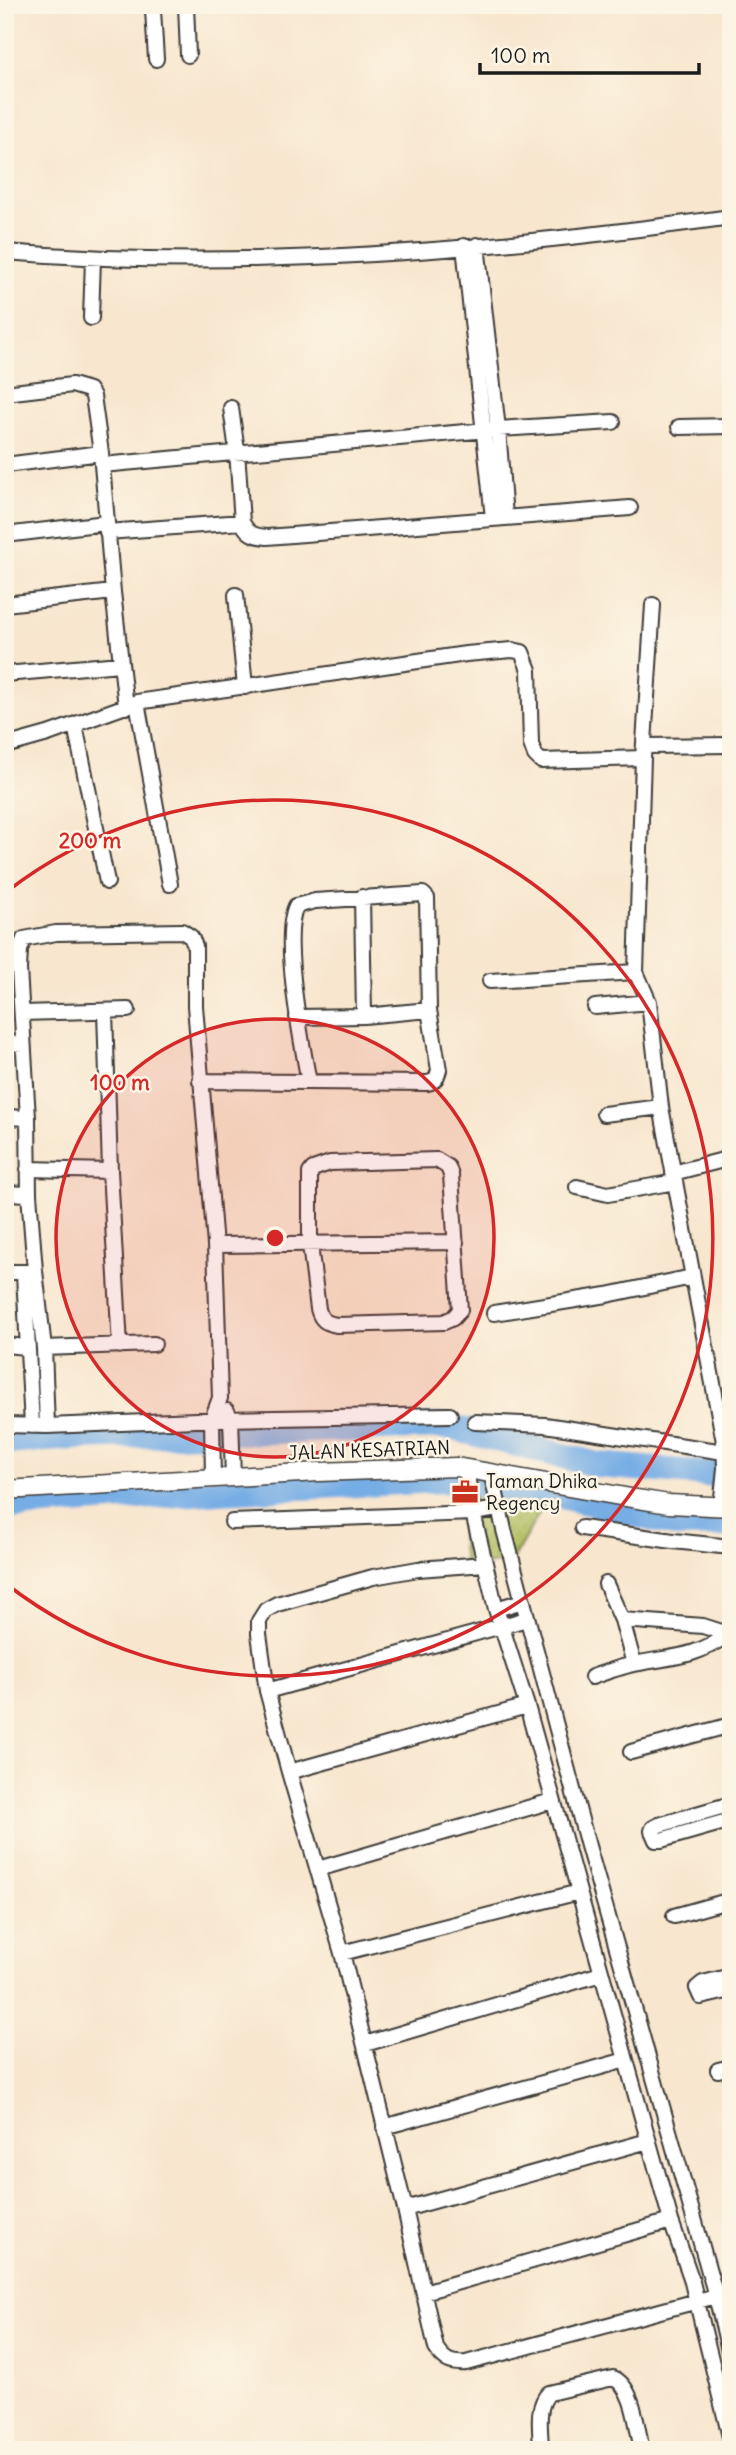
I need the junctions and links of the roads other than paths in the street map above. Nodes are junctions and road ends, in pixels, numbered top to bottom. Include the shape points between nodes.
1 (154, 5) edge
2 (186, 5) edge
3 (188, 55) dead end
4 (156, 59) dead end
5 (731, 217) edge
6 (471, 246) junction
7 (5, 253) edge
8 (93, 259) junction
9 (91, 318) dead end
10 (5, 393) edge
11 (230, 408) dead end
12 (613, 422) dead end
13 (731, 426) edge
14 (678, 427) dead end
15 (492, 430) junction
16 (237, 452) junction
17 (101, 459) junction
18 (5, 465) edge
19 (630, 508) dead end
20 (499, 518) junction
21 (242, 522) junction
22 (107, 528) junction
23 (5, 535) edge
24 (113, 592) junction
25 (236, 595) dead end
26 (5, 604) edge
27 (653, 605) dead end
28 (120, 664) junction
29 (5, 674) edge
30 (245, 687) junction
31 (131, 705) junction
32 (75, 726) junction
33 (731, 745) edge
34 (5, 746) edge
35 (645, 752) junction
36 (107, 882) dead end
37 (170, 884) dead end
38 (362, 897) junction
39 (12, 969) edge
40 (636, 972) junction
41 (490, 981) dead end
42 (649, 1002) junction
43 (596, 1007) dead end
44 (105, 1010) junction
45 (128, 1010) dead end
46 (429, 1010) junction
47 (22, 1013) junction
48 (364, 1016) junction
49 (297, 1017) junction
50 (5, 1043) edge
51 (23, 1044) junction
52 (200, 1081) junction
53 (309, 1082) junction
54 (661, 1107) junction
55 (604, 1114) dead end
56 (5, 1117) edge
57 (28, 1118) junction
58 (731, 1158) edge
59 (28, 1169) junction
60 (110, 1171) junction
61 (674, 1177) junction
62 (577, 1187) dead end
63 (5, 1192) edge
64 (29, 1194) junction
65 (456, 1242) junction
66 (215, 1245) junction
67 (310, 1245) junction
68 (5, 1272) edge
69 (29, 1273) junction
70 (692, 1277) junction
71 (494, 1313) dead end
72 (5, 1345) edge
73 (154, 1345) dead end
74 (120, 1346) junction
75 (26, 1347) junction
76 (44, 1348) junction
77 (220, 1398) junction
78 (450, 1415) dead end
79 (475, 1422) dead end
80 (5, 1425) edge
81 (212, 1425) junction
82 (231, 1425) junction
83 (39, 1426) junction
84 (727, 1458) edge
85 (232, 1471) junction
86 (213, 1473) junction
87 (466, 1473) junction
88 (492, 1475) junction
89 (5, 1490) edge
90 (497, 1502) junction
91 (725, 1504) edge
92 (473, 1514) junction
93 (232, 1522) dead end
94 (582, 1528) dead end
95 (731, 1547) edge
96 (485, 1564) junction
97 (606, 1584) dead end
98 (523, 1601) junction
99 (496, 1609) junction
100 (527, 1619) junction
101 (622, 1620) junction
102 (501, 1627) junction
103 (729, 1635) edge
104 (634, 1664) junction
105 (592, 1676) dead end
106 (267, 1691) junction
107 (527, 1706) junction
108 (731, 1725) edge
109 (631, 1752) dead end
110 (289, 1772) junction
111 (552, 1801) junction
112 (731, 1804) edge
113 (731, 1820) edge
114 (587, 1840) junction
115 (567, 1847) junction
116 (318, 1869) junction
117 (579, 1892) junction
118 (731, 1900) edge
119 (674, 1916) dead end
120 (342, 1953) junction
121 (601, 1973) junction
122 (731, 1976) edge
123 (731, 1990) edge
124 (633, 2001) junction
125 (612, 2008) junction
126 (639, 2024) junction
127 (618, 2030) junction
128 (365, 2044) junction
129 (626, 2060) junction
130 (384, 2127) junction
131 (648, 2141) junction
132 (405, 2209) junction
133 (671, 2221) junction
134 (709, 2273) junction
135 (691, 2278) junction
136 (424, 2292) junction
137 (716, 2297) junction
138 (698, 2301) junction
139 (731, 2360) edge
140 (713, 2365) junction
141 (731, 2441) edge
142 (541, 2450) edge
143 (642, 2450) edge

1 - 4 street
2 - 3 street
5 - 6 street
6 - 8 street via 275,260
6 - 15 street
7 - 8 street
8 - 9 street
10 - 17 street via 72,385 89,390 95,403
11 - 16 street
12 - 15 street
13 - 14 street
15 - 16 street
15 - 20 street
16 - 17 street
16 - 21 street
17 - 18 street
17 - 22 street
19 - 20 street
20 - 21 street via 267,537 250,534
21 - 22 street
22 - 23 street
22 - 24 street
24 - 26 street
24 - 28 street
25 - 30 street
27 - 35 street
28 - 29 street
28 - 31 street
30 - 31 street
30 - 35 street via 512,650 522,652 529,670 531,744 541,761
31 - 32 street
31 - 37 street
32 - 34 street
32 - 36 street
33 - 35 street
35 - 40 street
38 - 46 street via 424,894 427,898
38 - 48 street
38 - 49 street via 296,906 291,932
39 - 47 street
39 - 52 street via 24,939 39,935 182,931 195,946
40 - 41 street
40 - 42 street
42 - 43 street
42 - 54 street
44 - 45 street
44 - 47 street
44 - 60 street
46 - 48 street
46 - 53 street via 439,1070 433,1082
47 - 51 street
48 - 49 street
49 - 53 street
50 - 51 street
51 - 57 street
52 - 53 street
52 - 66 street
54 - 55 street
54 - 61 street
56 - 57 street
57 - 59 street
58 - 61 street
59 - 60 street
59 - 64 street
60 - 74 street
61 - 62 street via 608,1194
61 - 70 street
63 - 64 street
64 - 69 street
65 - 67 street
65 - 67 street via 461,1300 453,1318 337,1325 321,1318
65 - 67 street via 451,1175 437,1160 330,1163 313,1169
66 - 67 street
66 - 77 street
68 - 69 street
69 - 75 street
69 - 76 street
70 - 71 street
70 - 84 street
72 - 75 street
73 - 74 street
74 - 76 street
75 - 83 street
76 - 83 street
77 - 81 street
77 - 82 street
78 - 82 street
79 - 84 street via 545,1425
80 - 83 street
81 - 82 street
81 - 83 street
81 - 86 street
82 - 85 street
84 - 91 street
85 - 86 street, JALAN KESATRIAN
85 - 87 street, JALAN KESATRIAN
86 - 89 street, JALAN KESATRIAN
87 - 88 street, JALAN KESATRIAN
87 - 92 street
88 - 90 street
88 - 91 street, JALAN KESATRIAN via 669,1504
90 - 92 street
90 - 98 street
92 - 93 street
92 - 96 street
94 - 95 street
96 - 99 street
96 - 106 street via 373,1577 266,1610 259,1621 259,1634
97 - 101 street
98 - 99 street
98 - 100 street
99 - 102 street
100 - 102 street
100 - 114 street
101 - 103 street via 704,1626
101 - 104 street
102 - 106 street
102 - 107 street
103 - 104 street via 707,1649
104 - 105 street
106 - 110 street
107 - 110 street
107 - 111 street
108 - 109 street
110 - 116 street
111 - 115 street
111 - 116 street
112 - 113 street via 652,1831 660,1840
114 - 115 street
114 - 124 street
115 - 117 street
116 - 120 street
117 - 120 street
117 - 121 street
118 - 119 street
120 - 128 street
121 - 125 street
121 - 128 street
122 - 123 street via 696,1988 701,1997
124 - 125 street
124 - 126 street
125 - 127 street
126 - 127 street
126 - 134 street
127 - 129 street
128 - 130 street
129 - 130 street
129 - 131 street
130 - 132 street
131 - 132 street
131 - 133 street
132 - 136 street
133 - 135 street
133 - 136 street
134 - 135 street
134 - 137 street
135 - 138 street
136 - 138 street via 436,2348 453,2364
137 - 138 street
137 - 139 street
138 - 140 street
139 - 140 street
140 - 141 street
142 - 143 street via 540,2409 549,2393 613,2378 621,2381 629,2394

